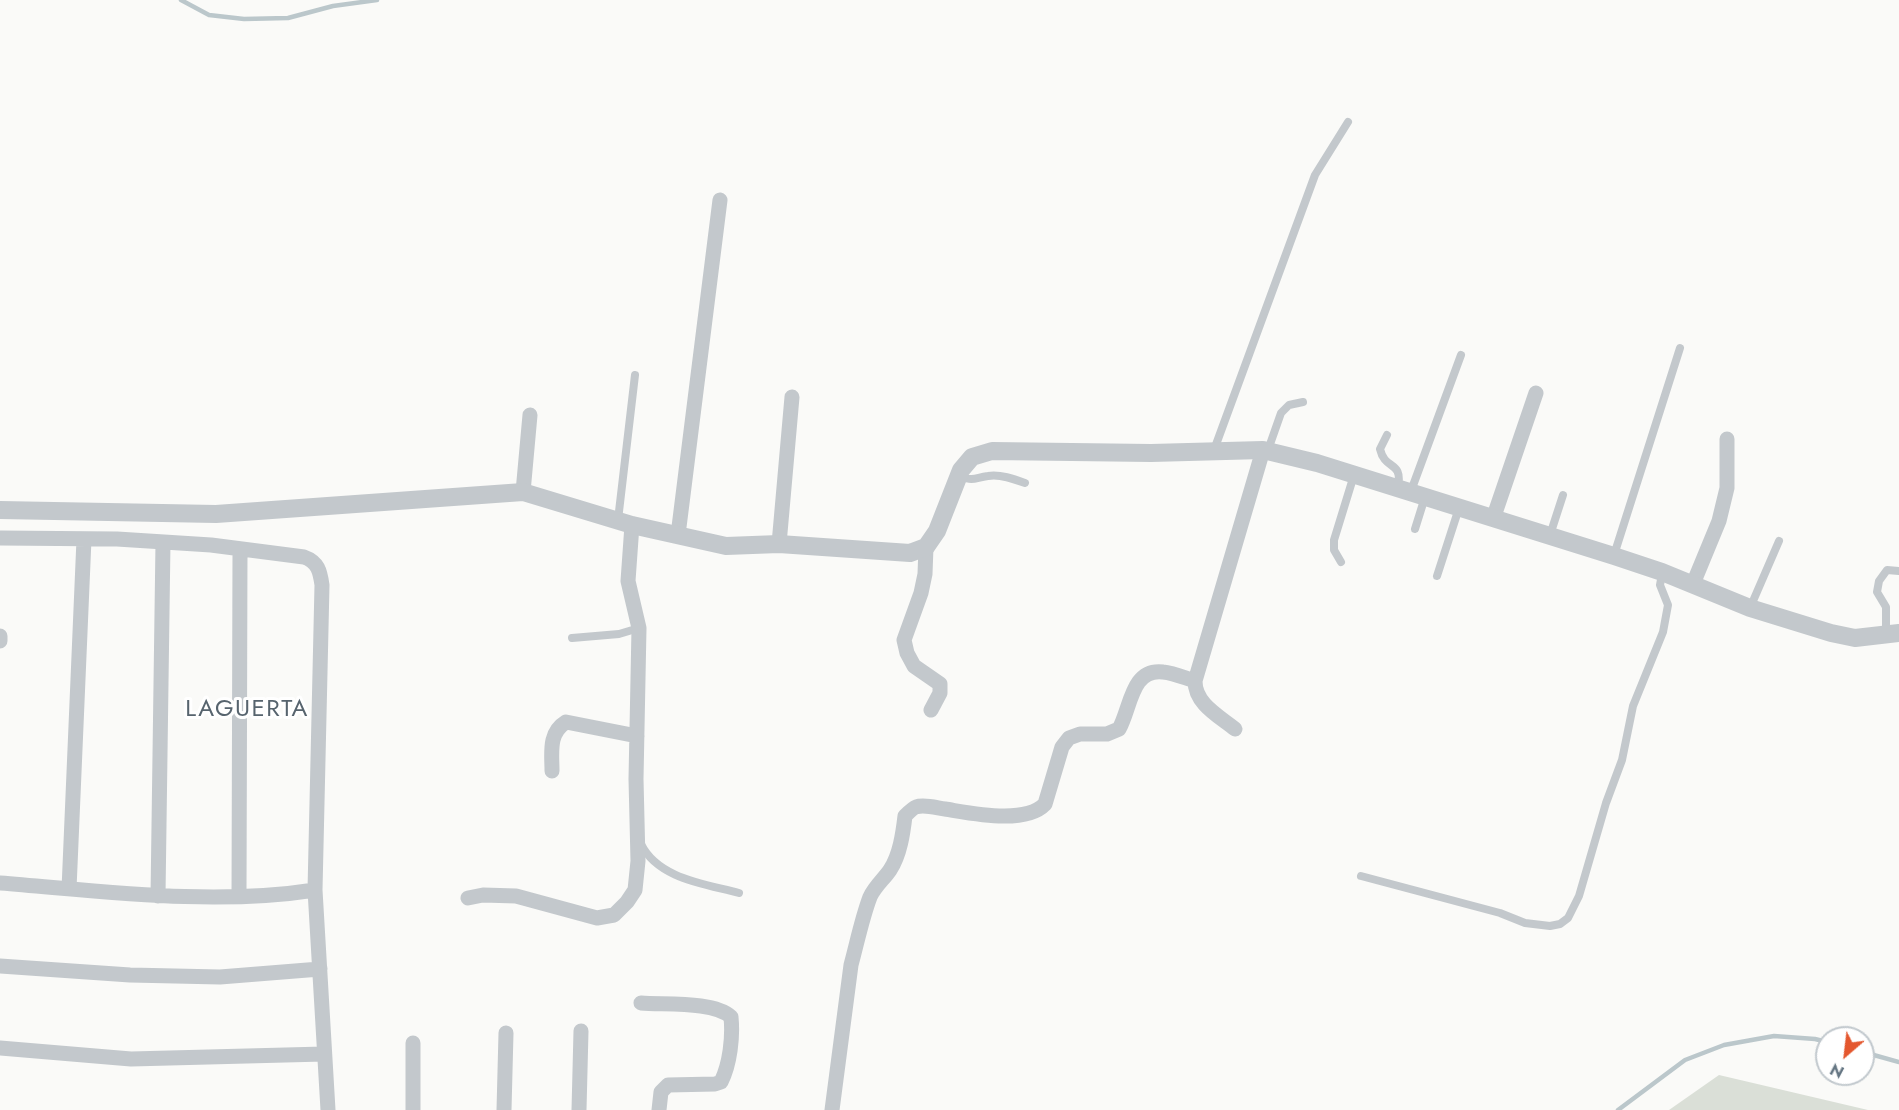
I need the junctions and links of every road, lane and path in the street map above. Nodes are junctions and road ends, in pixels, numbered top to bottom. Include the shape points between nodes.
1 (1348, 122) dead end
2 (720, 200) dead end
3 (1680, 348) dead end
4 (1461, 355) dead end
5 (635, 375) dead end
6 (1536, 393) dead end
7 (792, 397) dead end
8 (1303, 402) dead end
9 (530, 415) dead end
10 (1387, 435) dead end
11 (1727, 439) dead end
12 (1213, 451) junction
13 (1265, 451) junction
14 (1354, 475) junction
15 (958, 477) junction
16 (1025, 483) dead end
17 (523, 492) junction
18 (1411, 493) junction
19 (1563, 495) dead end
20 (1460, 508) junction
21 (0, 510) edge
22 (1493, 519) junction
23 (625, 522) junction
24 (1415, 530) dead end
25 (678, 535) junction
26 (1550, 537) junction
27 (0, 538) edge
28 (84, 539) junction
29 (1779, 541) dead end
30 (163, 542) junction
31 (779, 544) junction
32 (926, 547) junction
33 (240, 549) junction
34 (1614, 556) junction
35 (1341, 562) dead end
36 (1899, 571) edge
37 (1662, 572) junction
38 (1437, 576) dead end
39 (1694, 584) junction
40 (1750, 608) junction
41 (639, 628) junction
42 (1893, 634) edge
43 (0, 636) edge
44 (572, 638) dead end
45 (0, 640) edge
46 (1196, 681) junction
47 (931, 710) dead end
48 (1235, 729) dead end
49 (637, 736) junction
50 (552, 771) dead end
51 (637, 834) junction
52 (1361, 876) dead end
53 (0, 883) edge
54 (69, 889) junction
55 (315, 890) junction
56 (740, 892) dead end
57 (158, 896) junction
58 (239, 896) junction
59 (468, 898) dead end
60 (0, 966) edge
61 (320, 969) junction
62 (641, 1003) dead end
63 (581, 1031) dead end
64 (506, 1033) dead end
65 (413, 1043) dead end
66 (0, 1048) edge
67 (324, 1054) junction
68 (328, 1110) edge
69 (413, 1110) edge
70 (504, 1110) edge
71 (579, 1110) edge
72 (659, 1110) edge
73 (832, 1110) edge

1 - 12 lane via 1315,175
2 - 25 street
3 - 34 lane
4 - 18 lane
5 - 23 lane
6 - 22 street
7 - 31 street
8 - 13 lane via 1289,405 1281,413
9 - 17 street
10 - 18 lane via 1380,449 1382,458 1399,471
11 - 39 street via 1727,488 1719,521
12 - 13 street
12 - 15 street via 992,451 972,457
13 - 14 street
13 - 46 street
14 - 18 street
14 - 35 lane via 1334,540 1334,550
15 - 16 lane via 1007,477
15 - 32 street via 937,531
17 - 21 street via 216,514
17 - 23 street
18 - 20 street
18 - 24 lane
19 - 26 lane
20 - 22 street
20 - 38 lane
22 - 26 street
23 - 25 street
23 - 41 street via 628,581
25 - 31 street via 726,546
26 - 34 street
27 - 28 street
28 - 30 street
28 - 54 street
29 - 40 lane
30 - 33 street
30 - 57 street
31 - 32 street via 910,553
32 - 47 street via 921,593 904,640 914,666 940,684
33 - 55 street via 304,557 319,568 322,585
33 - 58 street
34 - 37 street
36 - 42 lane via 1883,572 1877,592 1886,607
37 - 39 street
37 - 52 lane via 1660,585 1668,605 1663,632 1633,706 1622,760 1579,896 1568,918 1550,926 1525,923
39 - 40 street
40 - 42 street via 1855,638
41 - 44 lane
41 - 49 street
43 - 45 street
46 - 48 street via 1202,702
46 - 73 street via 1149,672 1138,681 1119,729 1107,734 1080,734 1069,738 1062,747 1045,804 1039,810 984,815 916,807 905,816 896,857 871,895 853,956
49 - 50 street via 566,722 554,734
49 - 51 street
51 - 56 lane via 644,849 667,871
51 - 59 street via 635,890 614,915 597,918 516,896
53 - 54 street
54 - 57 street
55 - 58 street
55 - 61 street
57 - 58 street
60 - 61 street via 220,977
61 - 67 street
62 - 72 street via 706,1007 725,1011 731,1017 729,1054 721,1082 668,1085 662,1092
63 - 71 street
64 - 70 street
65 - 69 street
66 - 67 street via 131,1059
67 - 68 street

